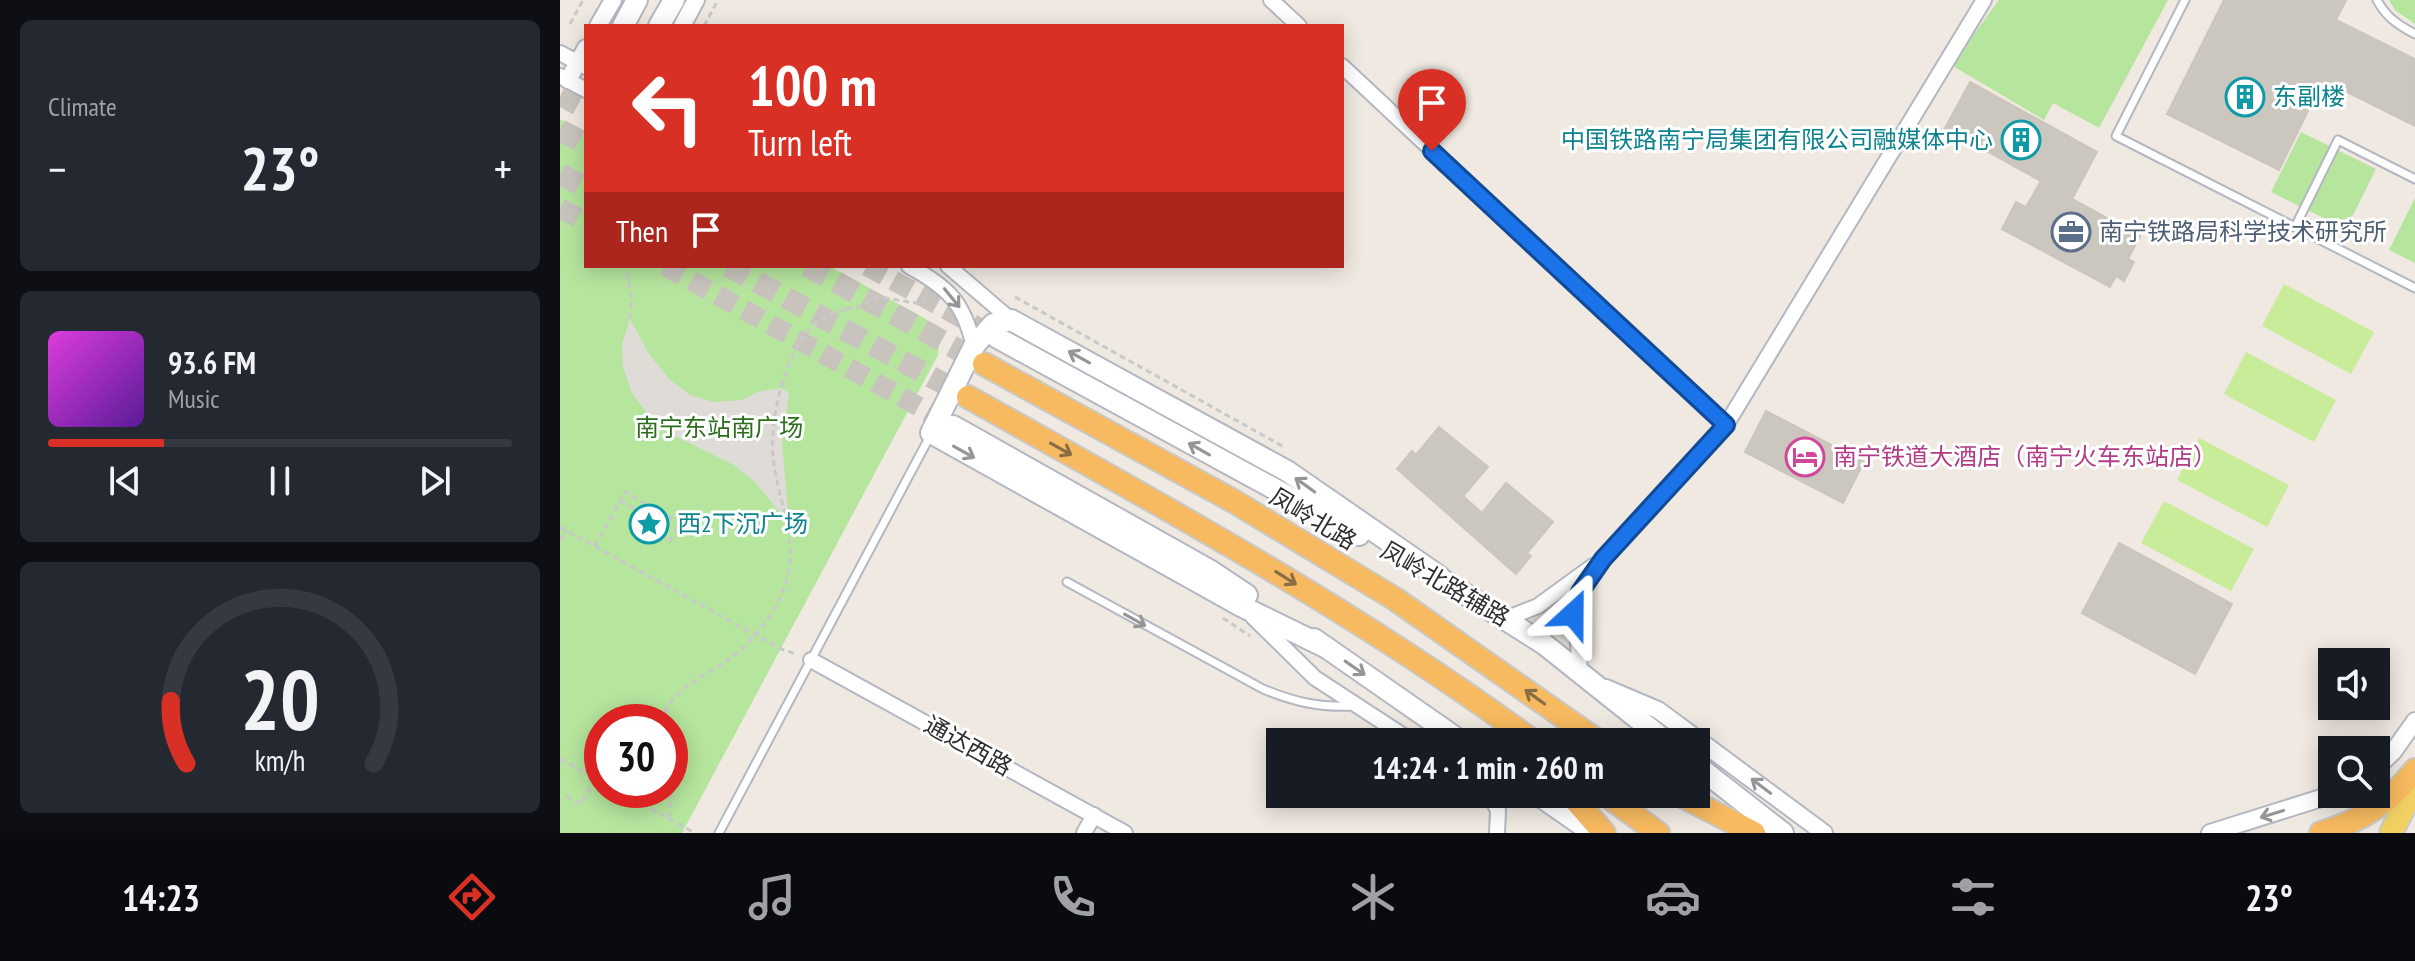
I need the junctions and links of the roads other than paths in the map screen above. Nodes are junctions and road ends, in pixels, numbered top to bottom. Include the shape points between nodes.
1 (613, 0) edge
2 (637, 0) edge
3 (674, 0) edge
4 (696, 0) edge
5 (1271, 0) edge
6 (1984, 0) edge
7 (2185, 0) edge
8 (2377, 0) edge
9 (599, 24) edge
10 (624, 24) edge
11 (660, 24) edge
12 (683, 24) edge
13 (1297, 24) edge
14 (2415, 34) edge
15 (560, 53) edge
16 (583, 59) edge
17 (1344, 68) edge
18 (564, 78) edge
19 (584, 89) edge
20 (2415, 179) edge
21 (2295, 227) junction
22 (913, 268) edge
23 (950, 268) edge
24 (2415, 288) edge
25 (1011, 320) junction
26 (996, 337) tunnel mouth
27 (979, 355) junction
28 (968, 397) tunnel mouth
29 (1726, 425) junction
30 (953, 426) tunnel mouth
31 (931, 433) junction
32 (1603, 559) junction
33 (1439, 576) junction
34 (1067, 582) dead end
35 (1241, 606) junction
36 (1505, 619) junction
37 (1325, 647) junction
38 (811, 660) junction
39 (1585, 678) junction
40 (1359, 706) junction
41 (2415, 721) edge
42 (1510, 724) junction
43 (1392, 728) edge
44 (1439, 728) edge
45 (1514, 728) edge
46 (1515, 728) edge
47 (1579, 728) edge
48 (1649, 728) edge
49 (2390, 755) edge
50 (2415, 770) edge
51 (1710, 776) edge
52 (2415, 786) edge
53 (2318, 799) edge
54 (1497, 808) edge
55 (1557, 808) edge
56 (1582, 808) edge
57 (1624, 808) edge
58 (1689, 808) edge
59 (1705, 808) edge
60 (1094, 815) junction
61 (719, 833) edge
62 (1084, 833) edge
63 (1125, 833) edge
64 (1497, 833) edge
65 (1593, 833) edge
66 (1604, 833) edge
67 (1658, 833) edge
68 (1722, 833) edge
69 (1754, 833) edge
70 (1783, 833) edge
71 (1824, 833) edge
72 (2210, 833) edge
73 (2321, 833) edge
74 (2391, 833) edge

1 - 9 street
2 - 10 main road
3 - 11 main road
4 - 12 street
5 - 13 street
6 - 29 street
7 - 21 lane via 2116,136
8 - 14 lane via 2383,13
15 - 16 street
16 - 18 street
17 - 29 street
18 - 19 street
20 - 21 lane via 2338,140
21 - 24 lane
22 -> 27 street via 939,283 967,317
23 - 25 street
25 - 27 main road via 993,324
33 -> 25 main road via 1287,471
33 -> 26 main road, 凤岭北路辅路
27 - 31 main road
47 -> 27 highway, 凤岭北路 via 1395,599
28 -> 42 highway via 1218,536
29 - 32 street
30 - 37 main road via 1211,571
31 -> 35 main road
31 - 38 lane
32 - 36 street via 1538,606
32 - 39 street via 1580,592 1573,614
33 - 36 main road, 凤岭北路辅路
34 -> 40 lane via 1263,689 1292,701
35 - 37 main road
35 - 40 street via 1315,678
36 - 39 main road, 凤岭北路辅路
37 -> 44 main road
38 - 60 street, 通达西路
38 - 61 lane
39 - 48 main road, 凤岭北路辅路
71 -> 39 street via 1658,710
40 - 43 street
41 - 49 street
42 - 45 highway
42 - 46 highway
50 - 73 highway via 2382,806 2358,821
51 - 70 main road
52 - 74 main road
53 -> 72 street
54 - 64 street
55 - 65 main road
56 - 66 highway
57 - 67 highway
58 - 68 highway
59 - 69 highway
60 - 62 street
60 - 63 street, 通达西路

